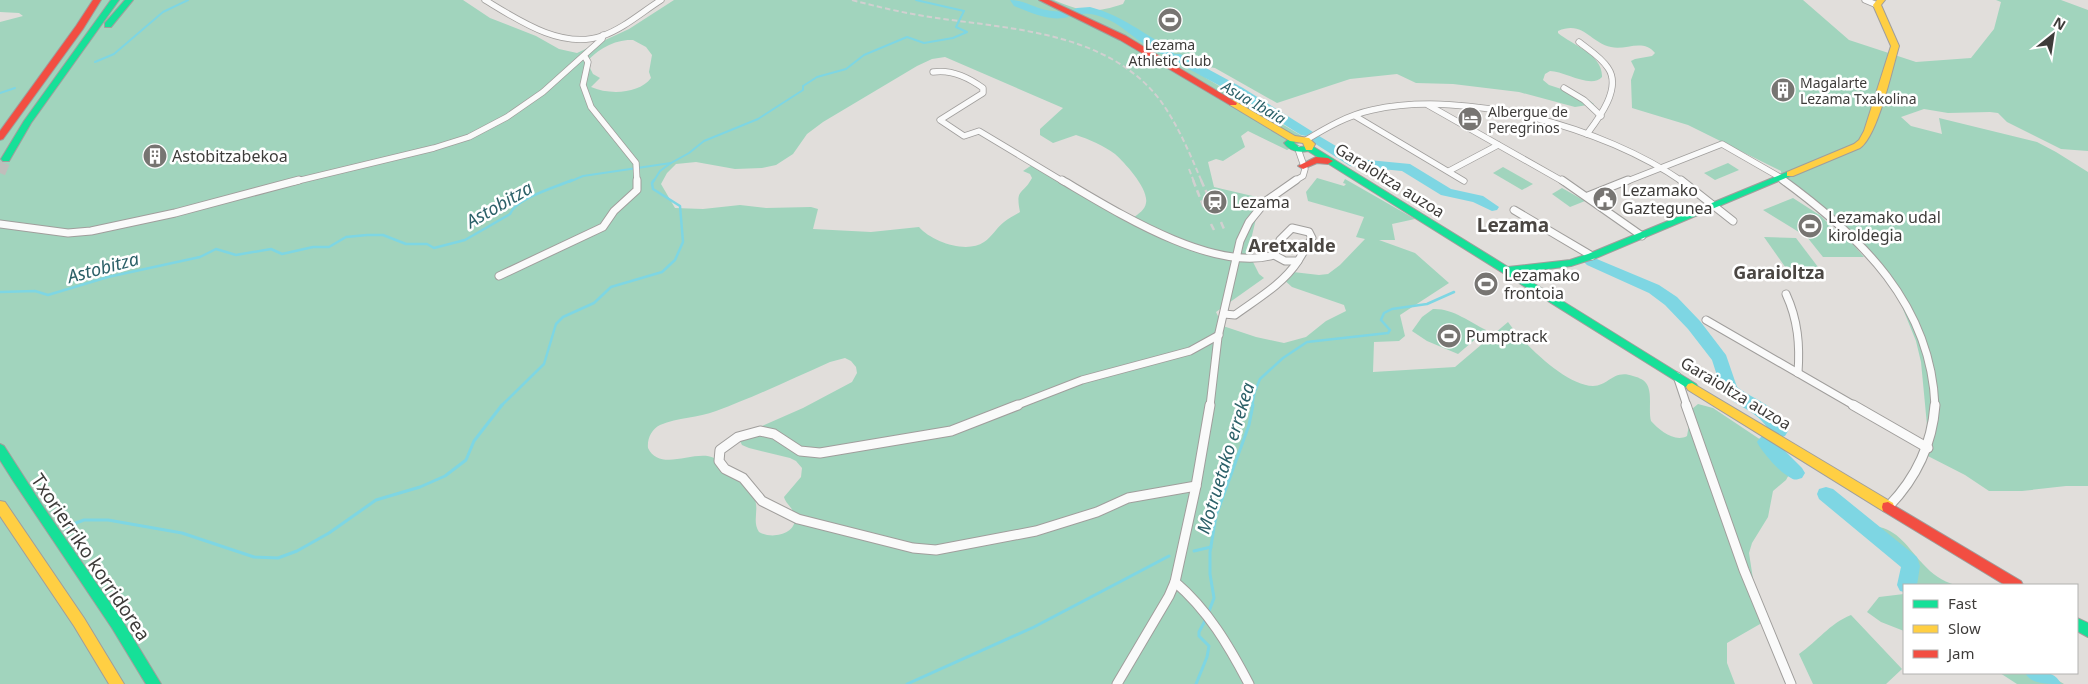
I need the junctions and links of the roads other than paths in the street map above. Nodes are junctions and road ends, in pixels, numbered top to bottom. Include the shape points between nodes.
1 (97, 0) edge
2 (114, 0) edge
3 (129, 0) edge
4 (485, 0) edge
5 (660, 0) edge
6 (1042, 0) edge
7 (1865, 0) edge
8 (1879, 2) edge
9 (603, 36) junction
10 (1580, 42) dead end
11 (585, 57) junction
12 (933, 72) dead end
13 (1564, 88) dead end
14 (1440, 108) junction
15 (1355, 116) junction
16 (1601, 116) junction
17 (27, 123) junction
18 (1587, 134) junction
19 (0, 137) edge
20 (1301, 144) junction
21 (1498, 145) junction
22 (6, 159) tunnel mouth
23 (1330, 161) junction
24 (1304, 166) junction
25 (1661, 168) junction
26 (1449, 172) junction
27 (1782, 179) junction
28 (1464, 181) dead end
29 (1588, 196) junction
30 (1716, 206) junction
31 (1514, 210) dead end
32 (1733, 221) dead end
33 (0, 224) edge
34 (1642, 236) junction
35 (1274, 255) junction
36 (1236, 256) junction
37 (1592, 256) junction
38 (1298, 261) junction
39 (1505, 271) junction
40 (499, 276) dead end
41 (1786, 294) dead end
42 (1224, 314) junction
43 (1706, 320) dead end
44 (1219, 334) junction
45 (1798, 373) junction
46 (1677, 376) junction
47 (1928, 448) junction
48 (0, 450) edge
49 (1196, 486) junction
50 (0, 506) edge
51 (1889, 506) junction
52 (1175, 582) junction
53 (2014, 584) edge
54 (117, 684) edge
55 (154, 684) edge
56 (1117, 684) edge
57 (1249, 684) edge
58 (1791, 684) edge

1 - 19 main road
2 - 17 main road
3 - 17 main road
4 - 9 street via 530,25 564,38 581,40
5 - 9 street
6 - 20 main road via 1123,38
7 - 8 street
8 - 27 main road via 1895,46 1866,137 1857,146
9 - 11 street
10 - 16 street via 1611,73 1610,94
11 - 33 street via 507,117 470,137 434,148 91,231 68,234
11 - 40 street via 588,62 583,85 591,107 636,163 637,190 602,227
12 - 36 street via 951,71 983,88 983,93 940,120 958,133 964,136 979,131 1120,212 1186,244 1216,254
13 - 16 street via 1575,92
14 - 15 street, Garaioltza auzoa via 1426,104 1391,106
14 - 18 street, Garaioltza auzoa via 1506,112
14 - 21 street, Garaioltza auzoa
15 - 20 street, Garaioltza auzoa
15 - 26 street
16 - 18 street
17 - 22 main road
18 - 25 street, Garaioltza auzoa
20 - 23 main road, Garaioltza auzoa
20 - 24 street
21 - 26 street
21 - 29 street, Garaioltza auzoa
23 - 24 main road via 1316,160
23 - 39 main road, Garaioltza auzoa
24 - 36 street via 1303,176 1275,193 1259,209 1244,232
25 - 27 street via 1724,144
25 - 29 street
25 - 30 street, Garaioltza auzoa
26 - 28 street
27 - 30 main road
27 - 47 street via 1830,215 1856,240 1906,303 1919,329 1933,378 1935,415
29 - 34 street, Garaioltza auzoa
30 - 32 street, Garaioltza auzoa
30 - 34 main road
31 - 37 street
34 - 37 main road
35 - 36 street via 1252,259
35 - 38 street via 1289,262
35 - 38 street via 1274,250 1288,231 1300,229 1309,232 1312,238
36 - 42 street
37 - 39 main road via 1571,263
38 - 42 street via 1276,285 1235,315
39 - 46 main road, Garaioltza auzoa
41 - 45 street via 1796,323
42 - 44 street
43 - 45 street
44 - 49 street
44 - 49 street via 1190,350 1082,380 952,431 803,452 772,433 760,430 729,442 720,450 719,461 726,469 744,478 762,501 798,519 913,548 936,550 1036,531 1097,512 1128,498
45 - 47 street
46 - 51 main road, Garaioltza auzoa
46 - 58 street via 1736,549
47 - 51 street via 1905,489
48 - 55 main road, Txorierriko korridorea via 28,498 111,614
49 - 52 street
50 - 54 main road
51 - 53 main road, Garaioltza auzoa
52 - 56 street
52 - 57 street via 1226,640

